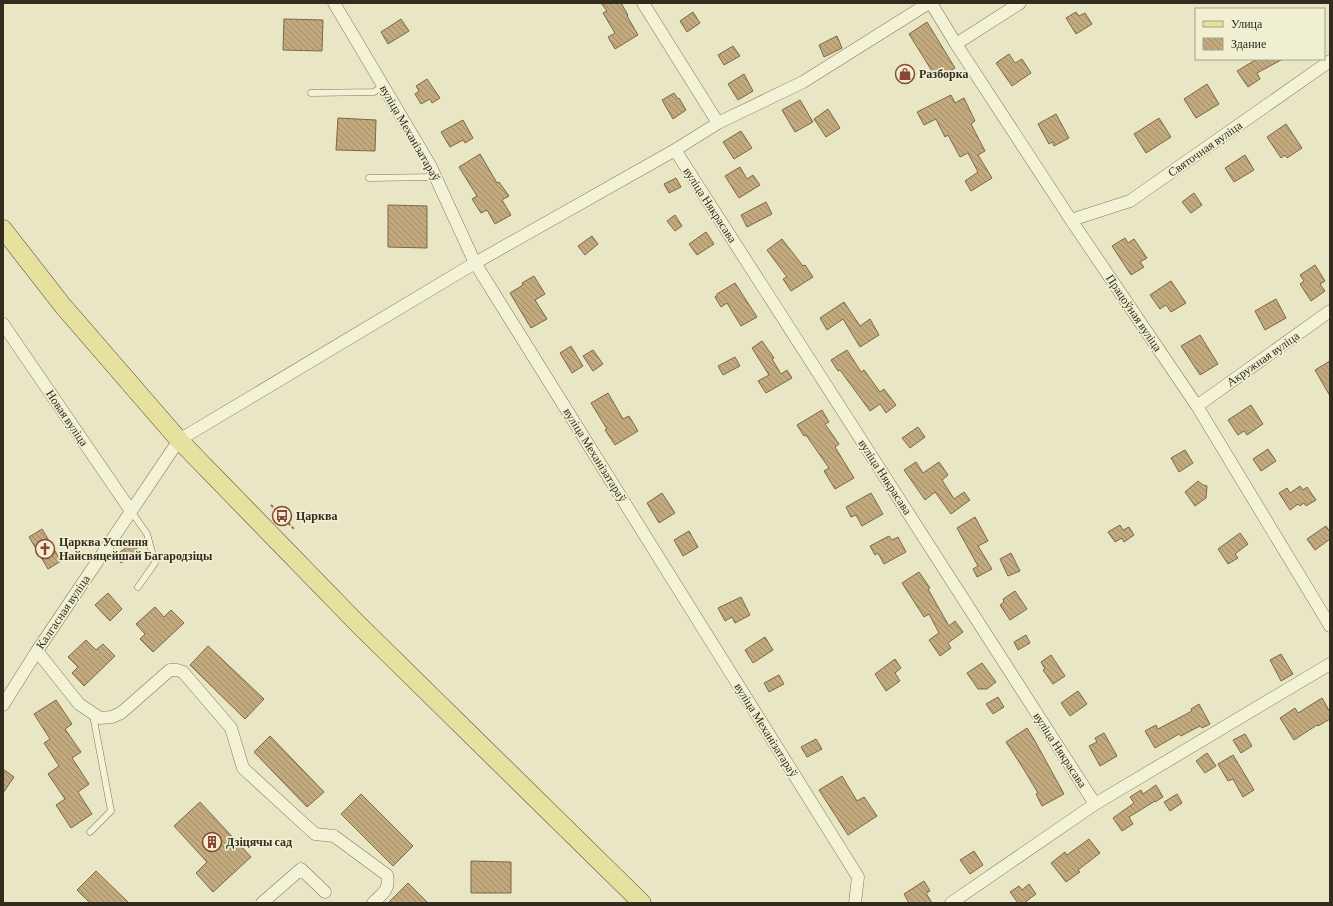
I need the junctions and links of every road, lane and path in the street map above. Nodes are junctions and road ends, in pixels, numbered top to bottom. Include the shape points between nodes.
1 (334, 3) edge
2 (643, 3) edge
3 (930, 3) edge
4 (1020, 3) edge
5 (956, 44) junction
6 (1330, 61) edge
7 (383, 86) junction
8 (311, 93) dead end
9 (718, 123) junction
10 (675, 150) junction
11 (436, 177) junction
12 (369, 178) dead end
13 (1071, 220) junction
14 (3, 228) edge
15 (475, 263) junction
16 (1330, 311) edge
17 (3, 324) edge
18 (1197, 406) junction
19 (179, 440) junction
20 (271, 505) dead end
21 (131, 511) junction
22 (295, 530) dead end
23 (138, 587) dead end
24 (1330, 626) edge
25 (37, 651) junction
26 (1330, 664) edge
27 (3, 705) edge
28 (93, 713) junction
29 (1095, 804) junction
30 (90, 832) dead end
31 (325, 892) dead end
32 (262, 903) edge
33 (373, 903) edge
34 (642, 903) edge
35 (855, 903) edge
36 (951, 903) edge

1 - 7 street, вуліца Механізатараў
2 - 9 street
3 - 5 street, Працоўная вуліца
3 - 9 street via 803,82
4 - 5 street
5 - 13 street, Працоўная вуліца
6 - 13 street, Святочная вуліца via 1130,201
7 - 8 lane via 374,92
7 - 11 street, вуліца Механізатараў
9 - 10 street
10 - 15 street
10 - 29 street, вуліца Някрасава
11 - 12 lane
11 - 15 street, вуліца Механізатараў
13 - 18 street, Працоўная вуліца
14 - 19 main road via 63,306
15 - 19 street
15 - 35 street, вуліца Механізатараў via 858,878
16 - 18 street, Акружная вуліца
17 - 21 street, Новая вуліца
18 - 24 street, Працоўная вуліца
19 - 21 street, Калгасная вуліца
19 - 34 main road via 358,624
20 - 22 path
21 - 23 lane via 148,534 155,563
21 - 25 street, Калгасная вуліца
25 - 27 street, Калгасная вуліца
25 - 28 street via 79,704
26 - 29 street
28 - 30 lane via 111,811
28 - 33 street via 100,718 121,713 170,670 183,672 232,728 243,768 315,834 334,836 387,875 387,888
29 - 36 street
31 - 32 street via 301,869

